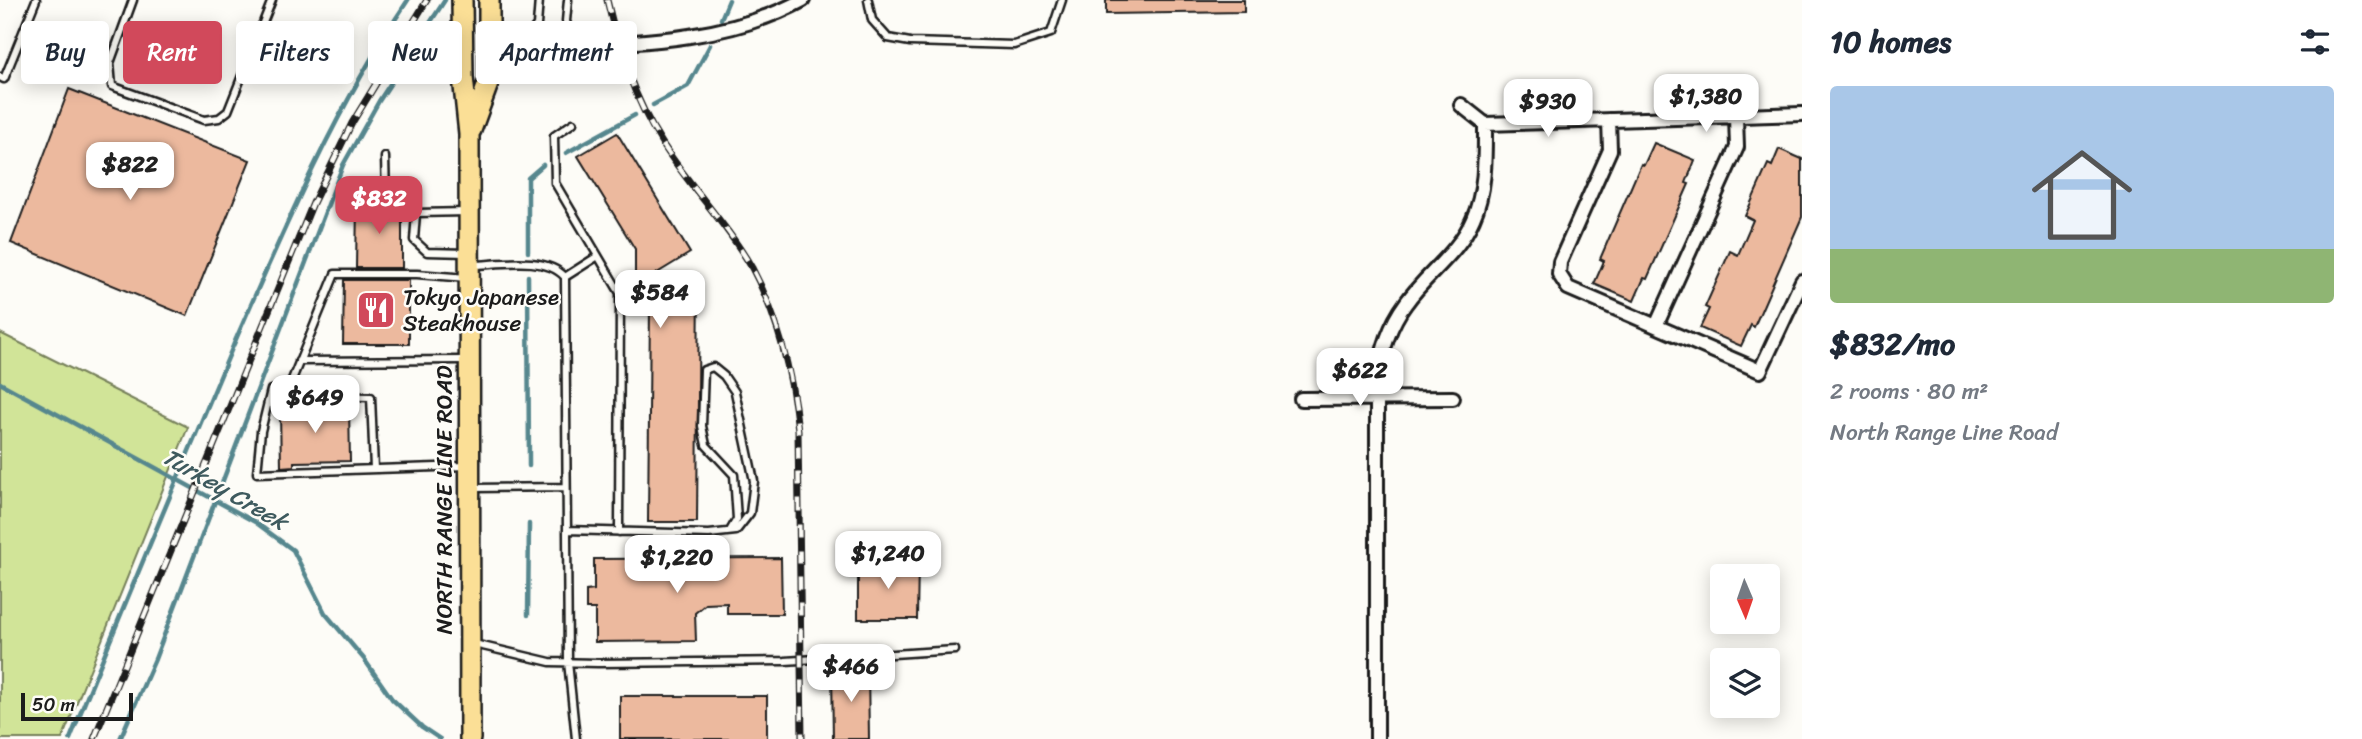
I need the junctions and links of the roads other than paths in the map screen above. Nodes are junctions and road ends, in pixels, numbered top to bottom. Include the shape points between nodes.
1 (36, 0) edge
2 (133, 0) edge
3 (272, 0) edge
4 (462, 0) edge
5 (489, 0) edge
6 (539, 0) edge
7 (568, 0) edge
8 (803, 0) edge
9 (868, 0) edge
10 (1062, 0) edge
11 (489, 21) edge
12 (537, 21) edge
13 (566, 21) edge
14 (637, 39) edge
15 (2, 78) edge
16 (488, 84) edge
17 (0, 87) edge
18 (1461, 105) dead end
19 (1802, 114) edge
20 (1736, 117) junction
21 (1609, 120) junction
22 (573, 123) dead end
23 (1485, 124) junction
24 (469, 134) junction
25 (385, 158) dead end
26 (469, 212) junction
27 (416, 213) junction
28 (598, 256) junction
29 (469, 265) junction
30 (565, 277) junction
31 (1802, 282) edge
32 (1656, 326) junction
33 (469, 360) junction
34 (299, 361) junction
35 (270, 395) junction
36 (1377, 398) junction
37 (1453, 398) dead end
38 (1301, 399) dead end
39 (469, 466) junction
40 (374, 469) junction
41 (566, 487) junction
42 (469, 488) junction
43 (567, 530) junction
44 (730, 531) junction
45 (619, 532) junction
46 (469, 643) junction
47 (955, 650) dead end
48 (568, 662) junction
49 (470, 739) edge
50 (576, 739) edge
51 (1377, 739) edge

1 - 15 lane
2 - 3 lane via 110,63 112,86 204,120 228,111
4 - 24 main road, NORTH RANGE LINE ROAD
5 - 11 main road, NORTH RANGE LINE ROAD
6 - 12 lane
7 - 13 lane
8 - 14 street via 757,21 709,33
9 - 10 lane via 872,20 888,38 1014,45 1051,33
15 - 17 lane
16 - 24 main road, NORTH RANGE LINE ROAD
18 - 23 street
19 - 20 street
20 - 21 street
20 - 32 street via 1737,147
21 - 23 street
21 - 32 street via 1610,150 1560,262 1559,274 1567,288
22 - 28 lane via 554,136 555,183
23 - 36 street via 1481,194 1473,219 1460,243 1392,323 1383,347
24 - 26 main road, NORTH RANGE LINE ROAD
25 - 27 lane via 386,197 405,199
26 - 27 lane
26 - 29 main road, NORTH RANGE LINE ROAD
27 - 29 lane via 414,240 427,253
28 - 30 lane
28 - 45 lane via 620,293
29 - 30 lane via 542,264
29 - 33 main road, NORTH RANGE LINE ROAD
29 - 34 lane via 417,274 335,274
30 - 41 lane
31 - 32 street via 1760,371
33 - 34 lane
33 - 39 main road, NORTH RANGE LINE ROAD
34 - 35 lane via 289,387 271,390
35 - 40 lane via 371,397
35 - 40 lane via 257,473
36 - 37 street
36 - 38 street
36 - 51 street
39 - 40 lane
39 - 42 main road, NORTH RANGE LINE ROAD
41 - 42 lane
41 - 43 lane
42 - 46 main road, NORTH RANGE LINE ROAD
43 - 45 lane
43 - 48 lane
44 - 44 lane via 736,531 750,513 754,481 735,392 713,367 704,370 702,426 706,445 734,475 737,519
44 - 45 lane
46 - 48 lane
46 - 49 main road, NORTH RANGE LINE ROAD
47 - 48 lane via 785,661
48 - 50 lane

